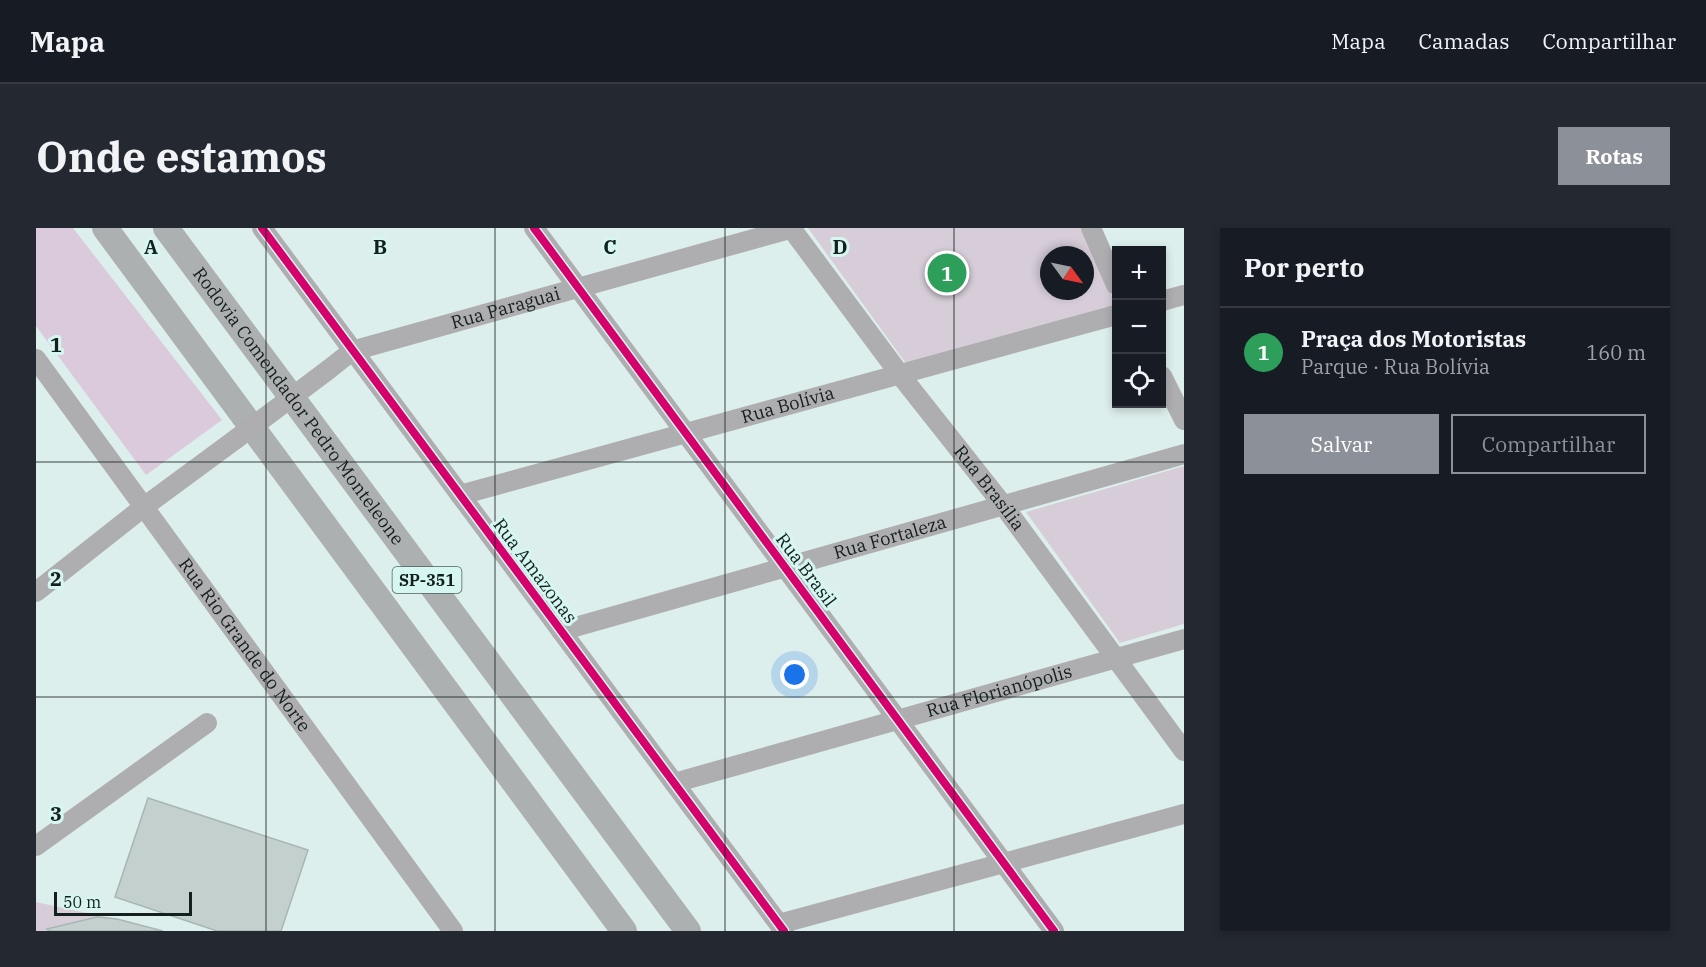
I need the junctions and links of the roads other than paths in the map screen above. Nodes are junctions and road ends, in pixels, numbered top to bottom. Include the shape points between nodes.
1 (105, 228) edge
2 (166, 228) edge
3 (262, 228) edge
4 (534, 228) edge
5 (792, 228) edge
6 (1091, 228) edge
7 (1112, 276) edge
8 (577, 286) junction
9 (1184, 295) edge
10 (1166, 300) edge
11 (1112, 316) edge
12 (352, 351) junction
13 (37, 361) edge
14 (901, 376) junction
15 (1166, 386) edge
16 (1184, 420) edge
17 (685, 432) junction
18 (1184, 454) edge
19 (460, 495) junction
20 (1003, 505) junction
21 (145, 506) junction
22 (785, 567) junction
23 (36, 592) edge
24 (561, 631) junction
25 (1184, 639) edge
26 (1115, 658) junction
27 (898, 720) junction
28 (207, 723) dead end
29 (1184, 751) edge
30 (674, 783) junction
31 (1184, 814) edge
32 (36, 846) edge
33 (1004, 863) junction
34 (782, 927) edge
35 (453, 931) edge
36 (624, 931) edge
37 (688, 931) edge
38 (1054, 931) edge

1 - 36 main road, SP-351
2 - 37 main road, Rodovia Comendador Pedro Monteleone / SP-351
3 - 12 street, Rua Amazonas
4 - 8 street, Rua Brasil
5 - 8 street, Rua Paraguai
5 - 14 street, Rua Brasília
6 - 7 street
8 - 12 street, Rua Paraguai
8 - 17 street, Rua Brasil
9 - 10 street
11 - 14 street, Rua Bolívia
12 - 19 street, Rua Amazonas
12 - 21 street, Rua Paraguai, bridge
13 - 21 street, Rua Rio Grande do Norte
14 - 17 street, Rua Bolívia
14 - 20 street, Rua Brasília
15 - 16 street
17 - 19 street, Rua Bolívia
17 - 22 street, Rua Brasil
18 - 20 street, Rua Fortaleza
19 - 24 street, Rua Amazonas
20 - 22 street, Rua Fortaleza
20 - 26 street, Rua Brasília
21 - 23 street, Rua Paraguai
21 - 35 street, Rua Rio Grande do Norte
22 - 24 street, Rua Fortaleza
22 - 27 street, Rua Brasil
24 - 30 street, Rua Amazonas
25 - 26 street, Rua Florianópolis
26 - 27 street, Rua Florianópolis
26 - 29 street, Rua Brasília
27 - 30 street, Rua Florianópolis
27 - 33 street, Rua Brasil
28 - 32 street
30 - 34 street, Rua Amazonas
31 - 33 street
33 - 34 street
33 - 38 street, Rua Brasil

